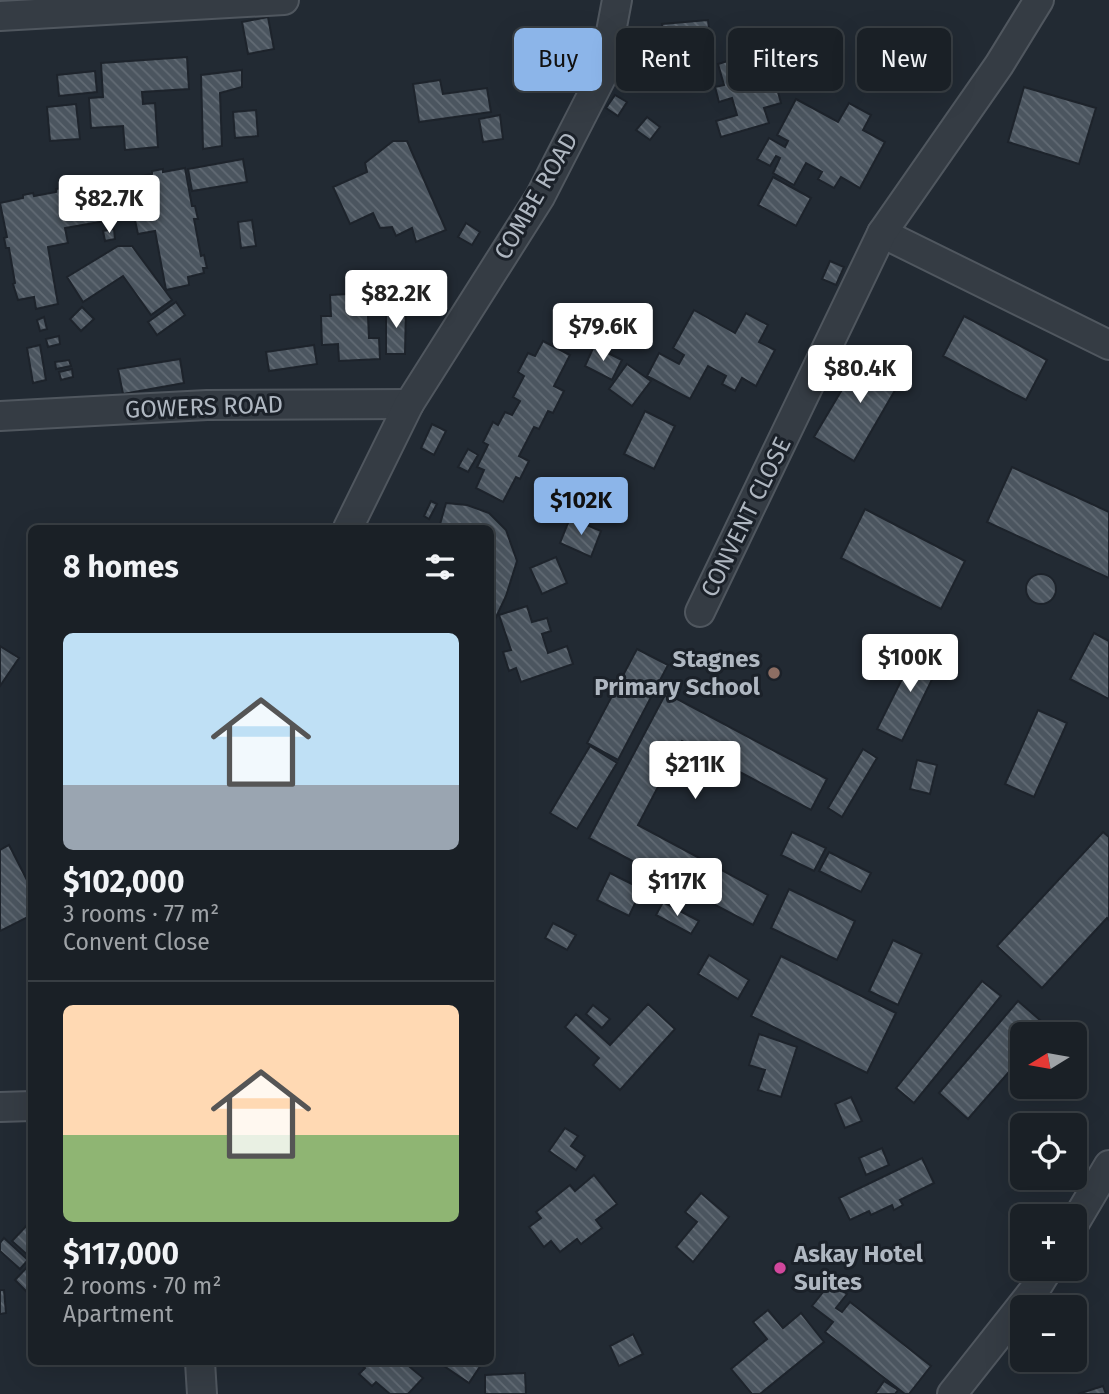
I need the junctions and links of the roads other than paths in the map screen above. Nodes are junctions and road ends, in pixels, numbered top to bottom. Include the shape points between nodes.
1 (284, 0) edge
2 (617, 0) edge
3 (1039, 0) edge
4 (0, 16) edge
5 (883, 233) junction
6 (1109, 345) edge
7 (409, 404) junction
8 (0, 416) edge
9 (349, 525) edge
10 (700, 612) dead end
11 (28, 1106) edge
12 (0, 1107) edge
13 (1109, 1165) edge
14 (1086, 1204) edge
15 (1040, 1281) edge
16 (200, 1365) edge
17 (202, 1394) edge
18 (952, 1394) edge

1 - 4 street
2 - 7 street, COMBE ROAD via 603,74 540,197
3 - 5 street, CONVENT CLOSE
5 - 6 street
5 - 10 street, CONVENT CLOSE
7 - 8 street, GOWERS ROAD via 208,405
7 - 9 street, COMBE ROAD
11 - 12 street
13 - 14 street
15 - 18 street
16 - 17 street

